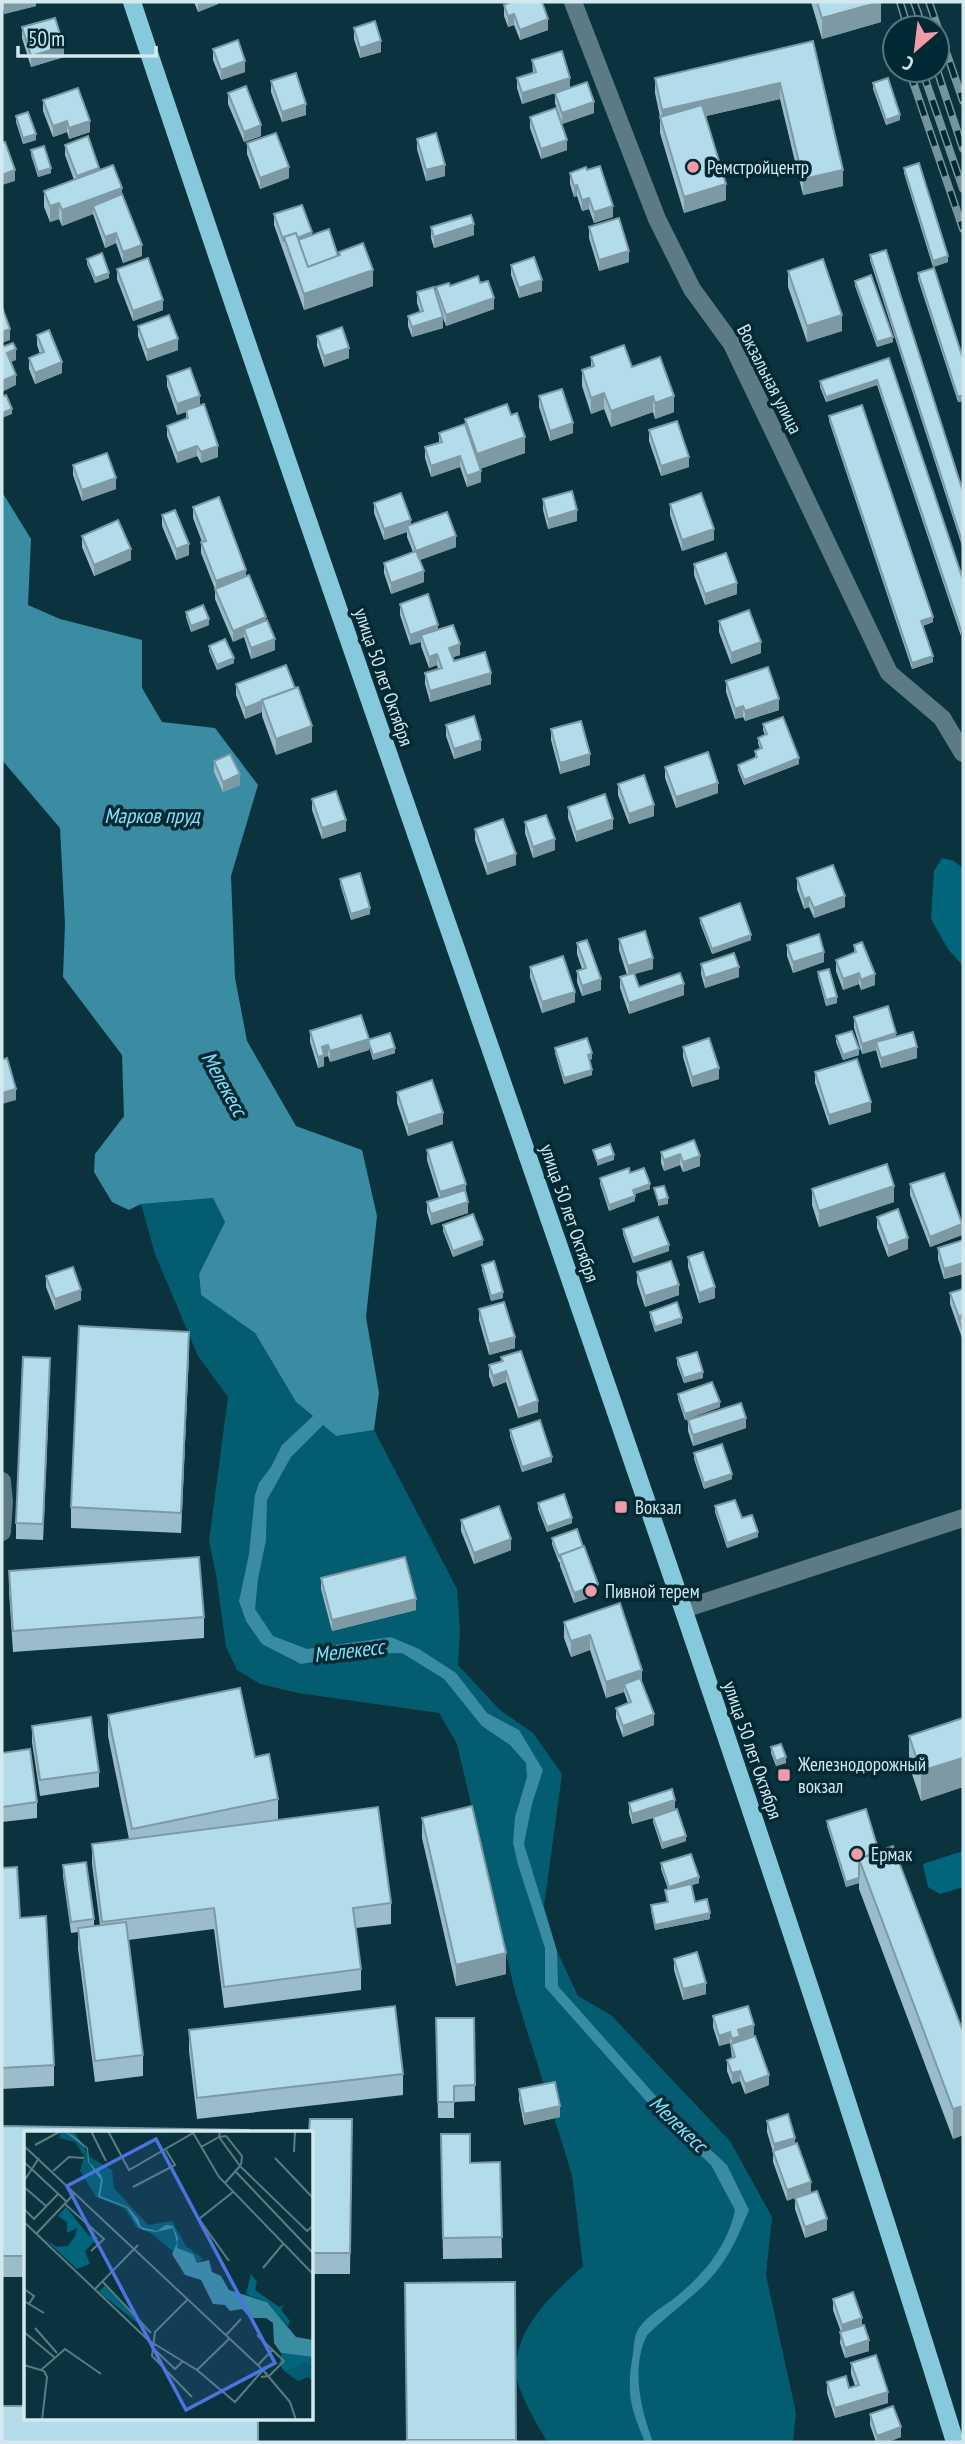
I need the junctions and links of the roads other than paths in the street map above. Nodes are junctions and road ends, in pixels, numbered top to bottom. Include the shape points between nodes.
1 (132, 2) edge
2 (573, 2) edge
3 (963, 753) edge
4 (2, 1480) edge
5 (963, 1518) edge
6 (2, 1532) edge
7 (684, 1609) junction
8 (955, 2442) edge

1 - 7 main road, улица 50 лет Октября
2 - 3 street, Вокзальная улица via 657,219 692,289 732,344 889,673 942,718
4 - 6 street
5 - 7 street
7 - 8 main road, улица 50 лет Октября

